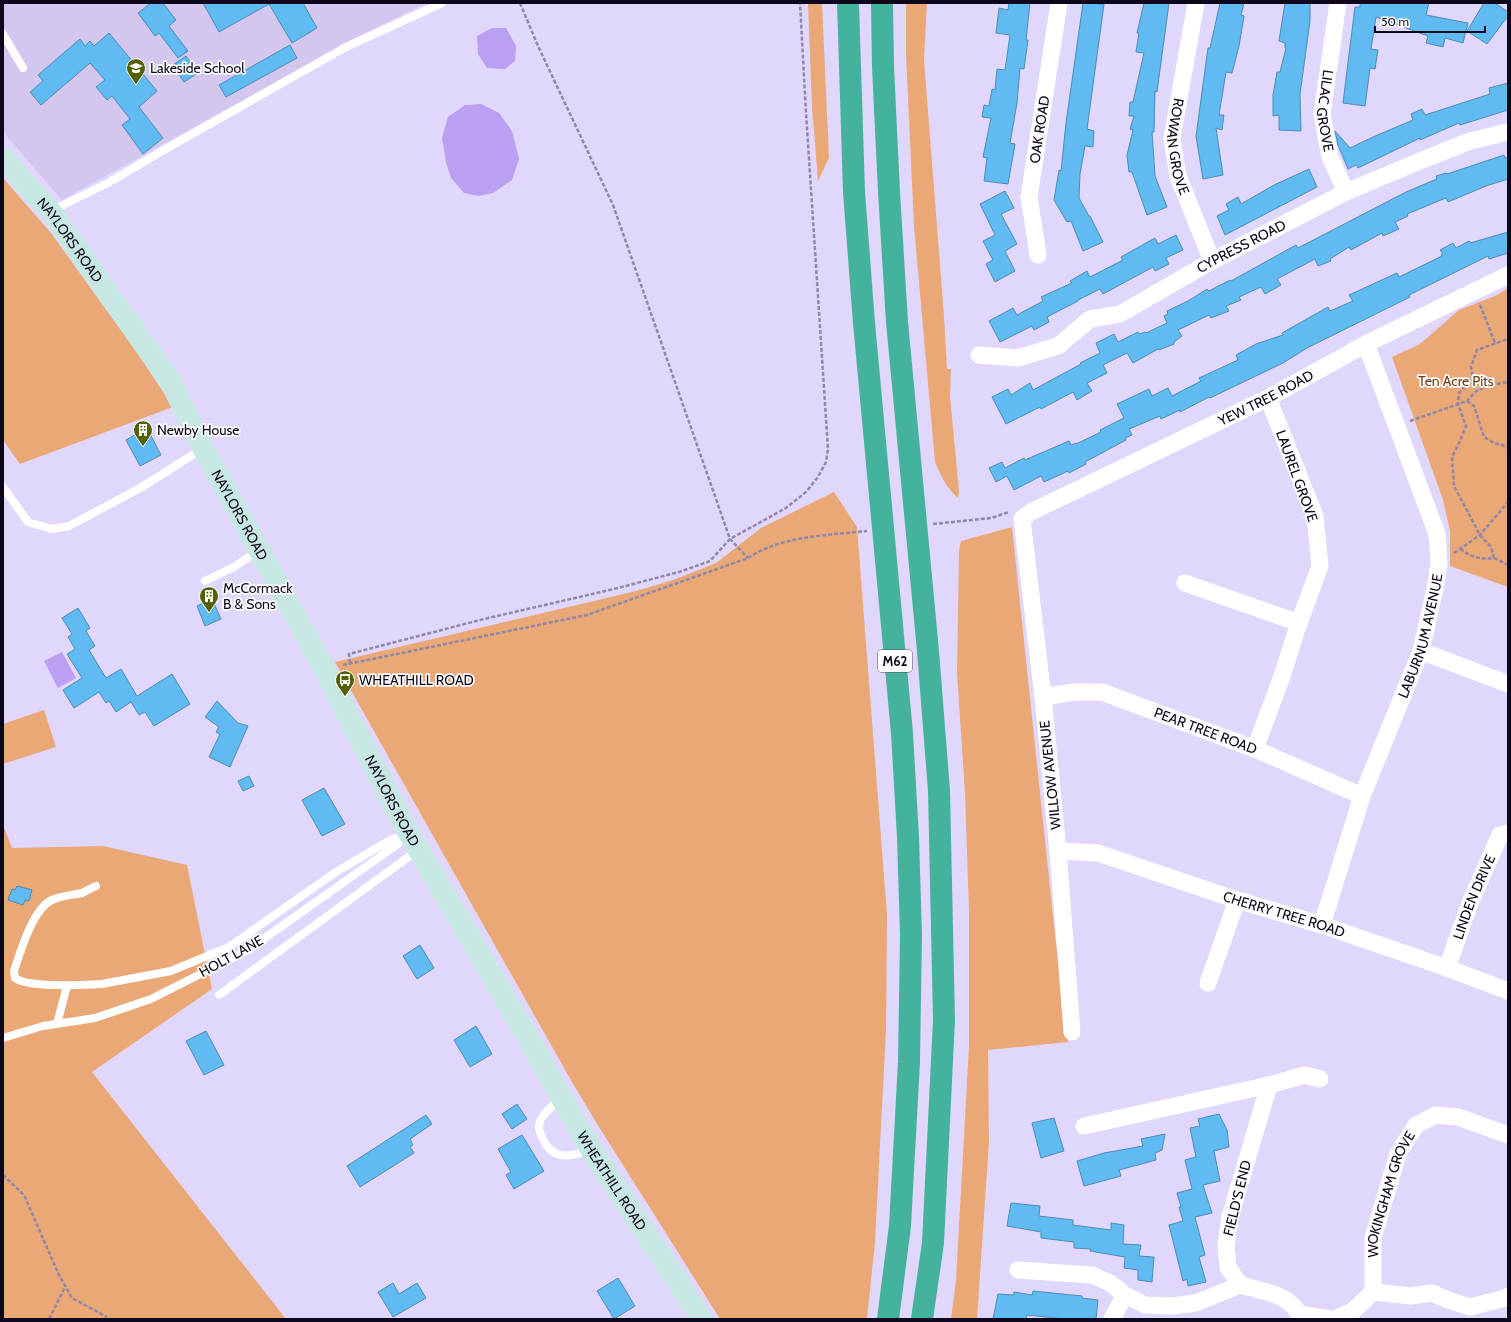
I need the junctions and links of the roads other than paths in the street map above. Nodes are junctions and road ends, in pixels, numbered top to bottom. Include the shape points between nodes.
1 (442, 3) edge
2 (848, 3) edge
3 (882, 3) edge
4 (1059, 3) edge
5 (1196, 3) edge
6 (1338, 3) edge
7 (3, 34) edge
8 (23, 68) dead end
9 (1508, 132) edge
10 (3, 158) edge
11 (1346, 192) junction
12 (51, 212) junction
13 (1038, 255) dead end
14 (1212, 261) junction
15 (1508, 275) edge
16 (1366, 344) junction
17 (979, 355) dead end
18 (1268, 398) junction
19 (203, 448) junction
20 (3, 487) edge
21 (1016, 515) joint
22 (259, 550) junction
23 (205, 581) dead end
24 (1185, 583) dead end
25 (1299, 623) junction
26 (1421, 651) junction
27 (1508, 684) edge
28 (1043, 697) junction
29 (1256, 749) junction
30 (1362, 796) junction
31 (1508, 833) edge
32 (411, 840) junction
33 (1058, 851) junction
34 (96, 886) dead end
35 (1236, 900) junction
36 (1322, 925) junction
37 (1447, 968) junction
38 (1208, 983) dead end
39 (67, 986) junction
40 (1508, 991) edge
41 (219, 995) dead end
42 (57, 1024) junction
43 (1072, 1032) dead end
44 (3, 1038) edge
45 (528, 1038) joint
46 (1320, 1079) dead end
47 (1269, 1085) junction
48 (562, 1098) junction
49 (1084, 1126) dead end
50 (1508, 1135) edge
51 (590, 1148) junction
52 (1018, 1270) dead end
53 (1240, 1285) junction
54 (1373, 1292) junction
55 (1125, 1295) junction
56 (1508, 1296) edge
57 (1301, 1317) edge
58 (702, 1319) edge
59 (888, 1319) edge
60 (922, 1319) edge
61 (1112, 1319) edge
62 (1329, 1319) edge
63 (1334, 1319) edge

1 - 12 lane via 346,47 108,183
2 - 59 highway, M62 via 854,192 864,331 902,733 911,934 909,1062 900,1226
3 - 60 highway, M62 via 883,67 897,322 939,791 944,1020 932,1243
4 - 13 street, OAK ROAD via 1029,197
5 - 14 street, ROWAN GROVE via 1172,138 1178,176
6 - 11 street, LILAC GROVE via 1322,114 1330,157
7 - 8 lane
9 - 11 street, CYPRESS ROAD via 1470,142
10 - 12 street, NAYLORS ROAD
11 - 14 street, CYPRESS ROAD
12 - 19 street, NAYLORS ROAD via 171,382
14 - 17 street, CYPRESS ROAD via 1120,314 1090,319 1058,346 1016,358
15 - 16 street, YEW TREE ROAD
16 - 18 street, YEW TREE ROAD
16 - 26 street, LABURNUM AVENUE via 1437,534 1439,564
18 - 21 street, YEW TREE ROAD via 1031,512
18 - 25 street, LAUREL GROVE via 1315,516 1320,566
19 - 20 lane via 142,487 69,526 52,529 28,522
19 - 22 street, NAYLORS ROAD
21 - 28 street, WILLOW AVENUE
22 - 23 lane via 234,567
22 - 32 street, NAYLORS ROAD via 326,670
24 - 25 street
25 - 29 street, LAUREL GROVE
26 - 27 street
26 - 30 street, LABURNUM AVENUE
28 - 29 street, PEAR TREE ROAD via 1075,692 1102,692
28 - 33 street, WILLOW AVENUE
29 - 30 street, PEAR TREE ROAD
30 - 36 street, LABURNUM AVENUE
31 - 37 street, LINDEN DRIVE via 1500,835 1473,896
32 - 39 lane, HOLT LANE via 392,839 336,872 229,947 171,971 102,984
32 - 41 lane
32 - 42 lane, HOLT LANE via 395,846 248,950 151,998 96,1018
32 - 45 street, NAYLORS ROAD
33 - 35 street, CHERRY TREE ROAD via 1098,853
33 - 43 street, WILLOW AVENUE
34 - 39 lane, HOLT LANE via 84,892 49,901 42,908 29,928 14,971 15,978 19,981
35 - 36 street, CHERRY TREE ROAD
35 - 38 street
36 - 37 street, CHERRY TREE ROAD
37 - 40 street, CHERRY TREE ROAD
39 - 42 lane
42 - 44 lane, HOLT LANE
45 - 48 street, WHEATHILL ROAD
46 - 47 street via 1305,1075
47 - 49 street
47 - 53 street, FIELD'S END via 1230,1217 1226,1245 1228,1267
48 - 51 street, WHEATHILL ROAD
48 - 51 lane via 541,1120 539,1128 546,1144 554,1153 562,1156 579,1154
50 - 54 street, WOKINGHAM GROVE via 1458,1117 1436,1115 1416,1125 1398,1154 1373,1238
51 - 58 street, WHEATHILL ROAD
52 - 55 street via 1092,1275 1110,1283
53 - 55 street via 1196,1303 1172,1306 1145,1305
53 - 57 street via 1270,1292 1290,1302
54 - 56 street via 1411,1296 1432,1292 1470,1307
54 - 63 street via 1353,1311
55 - 61 street
57 - 62 street

